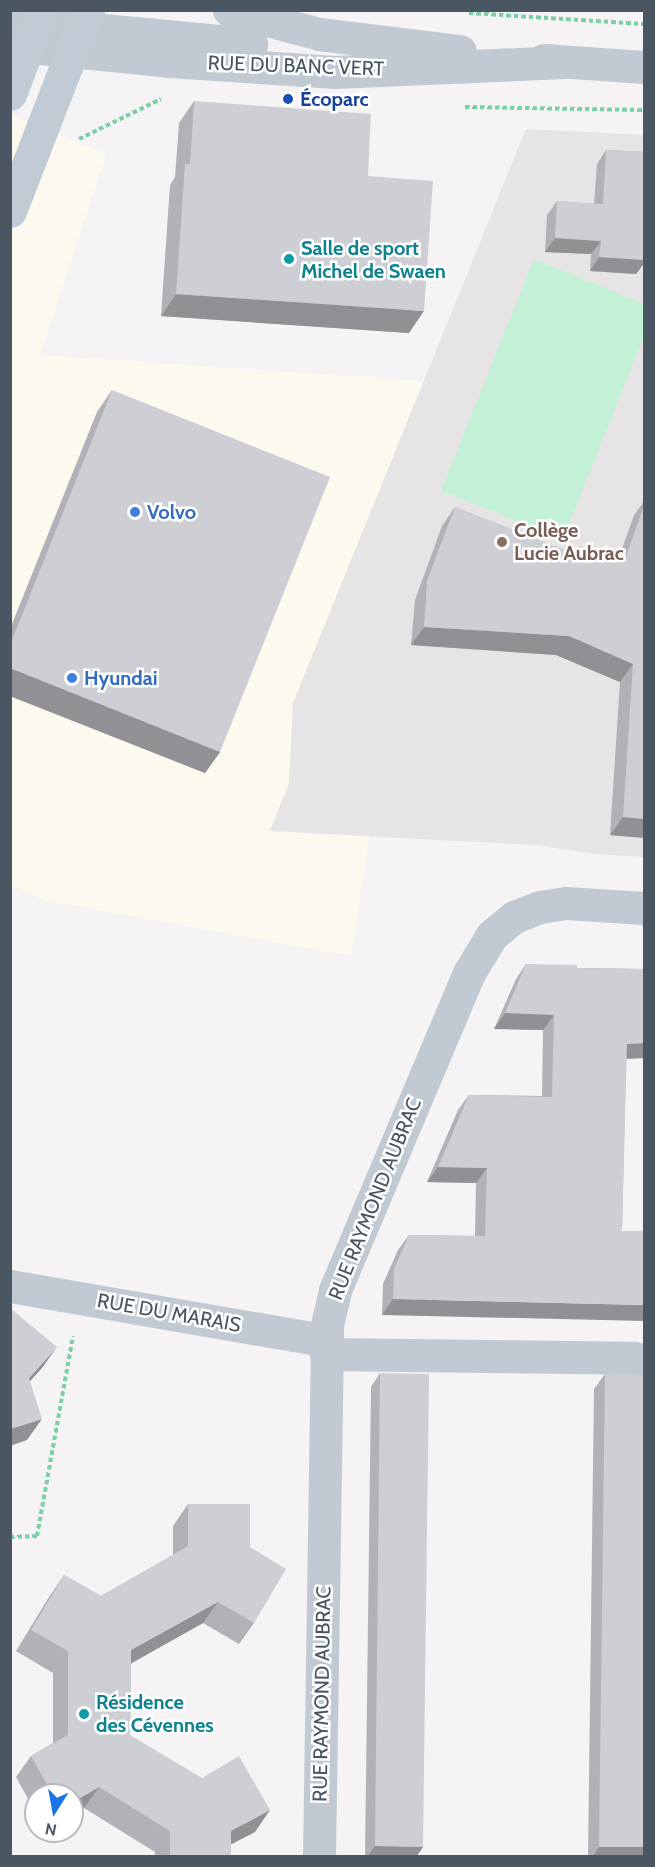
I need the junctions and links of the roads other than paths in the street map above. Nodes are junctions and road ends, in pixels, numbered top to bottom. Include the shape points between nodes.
1 (229, 10) edge
2 (57, 20) edge
3 (19, 47) edge
4 (435, 47) junction
5 (564, 62) junction
6 (645, 67) edge
7 (10, 94) edge
8 (10, 212) edge
9 (645, 908) edge
10 (10, 1286) edge
11 (326, 1347) junction
12 (645, 1361) edge
13 (319, 1857) edge

1 - 4 street, RUE DU BANC VERT via 319,34
2 - 3 street, RUE DU BANC VERT
2 - 3 main road
2 - 4 street, RUE DU BANC VERT via 310,49
2 - 5 street, RUE DU BANC VERT via 335,72
2 - 8 main road
3 - 7 main road
4 - 5 street, RUE DU BANC VERT
5 - 6 street, RUE DU BANC VERT
9 - 11 street, RUE RAYMOND AUBRAC via 566,903 540,907 508,921 492,935 469,973 335,1290
10 - 11 street, RUE DU MARAIS
11 - 12 street, RUE DU MARAIS
11 - 13 street, RUE RAYMOND AUBRAC

